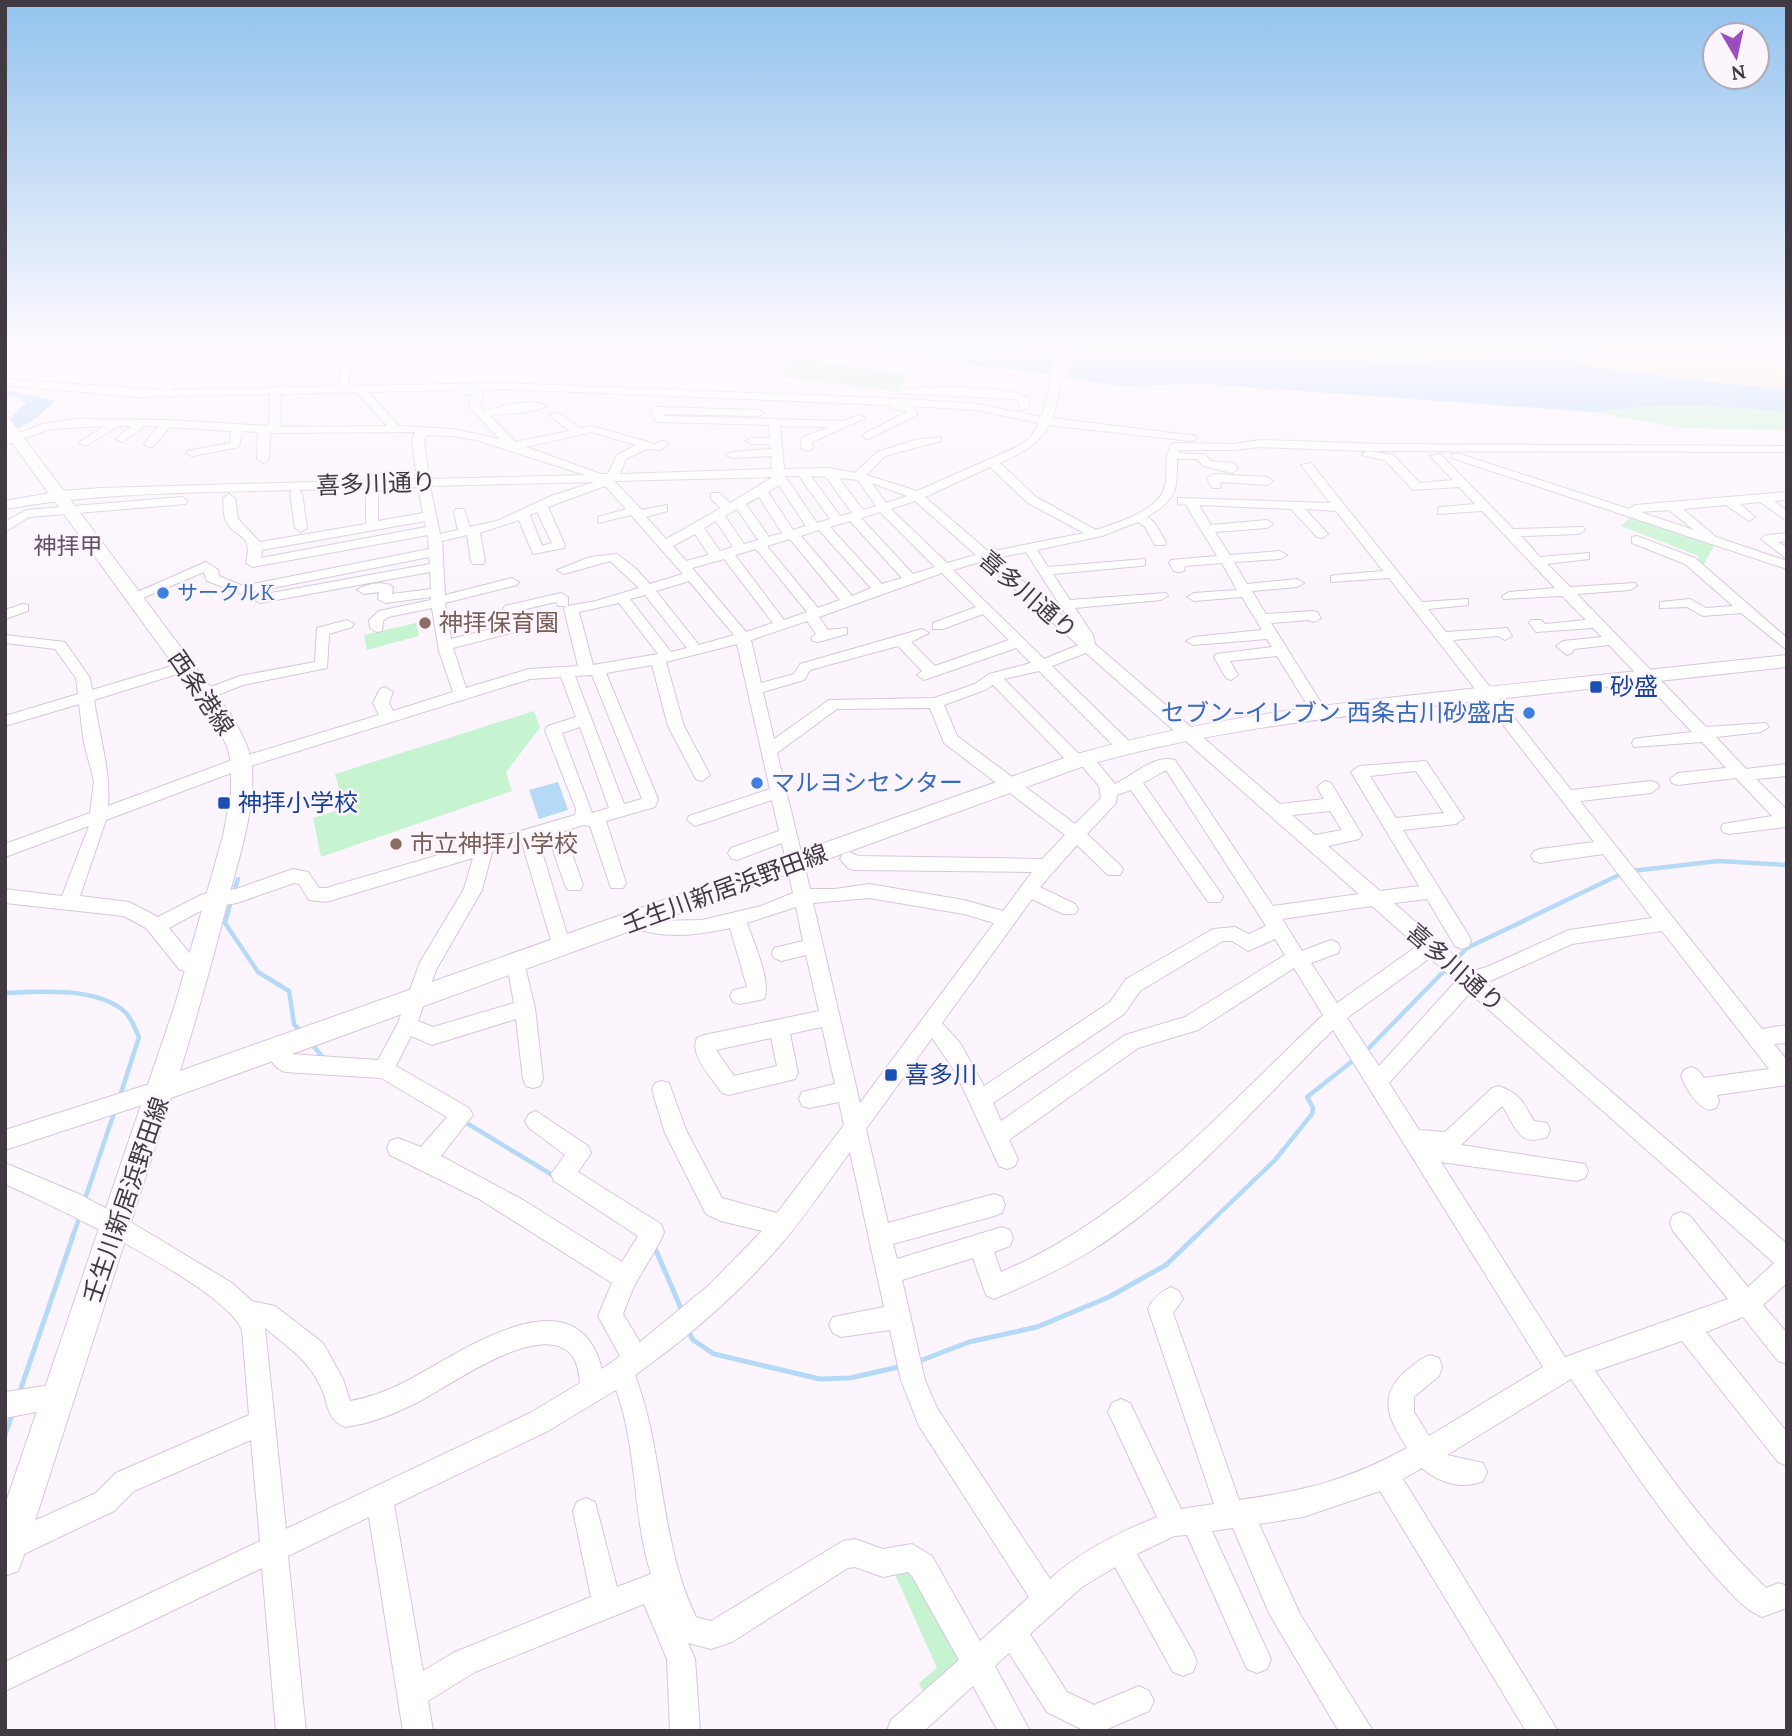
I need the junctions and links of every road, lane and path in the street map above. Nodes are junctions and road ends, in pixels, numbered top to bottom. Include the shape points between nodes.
1 (50, 426) edge
2 (95, 426) edge
3 (111, 426) edge
4 (138, 426) edge
5 (164, 426) edge
6 (202, 426) edge
7 (270, 426) edge
8 (393, 426) edge
9 (492, 426) edge
10 (570, 426) edge
11 (722, 426) edge
12 (777, 426) edge
13 (840, 426) edge
14 (887, 426) edge
15 (1043, 426) edge
16 (1091, 426) edge
17 (1108, 426) edge
18 (237, 428) junction
19 (396, 429) junction
20 (270, 430) junction
21 (89, 431) dead end
22 (689, 431) dead end
23 (1136, 432) junction
24 (10, 433) edge
25 (422, 433) junction
26 (579, 433) junction
27 (868, 436) dead end
28 (937, 439) dead end
29 (751, 441) dead end
30 (85, 443) dead end
31 (662, 444) dead end
32 (1261, 444) junction
33 (235, 445) junction
34 (512, 446) junction
35 (644, 446) junction
36 (791, 448) junction
37 (1558, 451) junction
38 (1358, 452) junction
39 (1397, 452) junction
40 (1787, 452) edge
41 (192, 453) dead end
42 (732, 455) dead end
43 (1172, 455) junction
44 (1436, 456) junction
45 (1456, 456) junction
46 (263, 459) dead end
47 (647, 461) dead end
48 (234, 462) dead end
49 (993, 463) junction
50 (1307, 466) dead end
51 (1232, 469) dead end
52 (802, 472) junction
53 (829, 472) junction
54 (779, 476) junction
55 (860, 476) junction
56 (639, 477) junction
57 (607, 478) junction
58 (1462, 483) junction
59 (1216, 485) dead end
60 (424, 486) junction
61 (377, 487) junction
62 (761, 491) junction
63 (296, 494) junction
64 (715, 496) dead end
65 (917, 496) junction
66 (1787, 496) edge
67 (229, 498) junction
68 (1762, 498) junction
69 (1164, 500) junction
70 (1190, 501) junction
71 (1729, 501) junction
72 (66, 502) junction
73 (1279, 504) junction
74 (5, 505) edge
75 (704, 505) dead end
76 (1294, 505) junction
77 (541, 506) junction
78 (1672, 506) junction
79 (1486, 507) junction
80 (663, 508) dead end
81 (883, 508) junction
82 (1340, 508) junction
83 (1635, 509) dead end
84 (725, 511) junction
85 (1442, 511) dead end
86 (460, 512) dead end
87 (638, 512) junction
88 (523, 514) junction
89 (430, 516) junction
90 (857, 516) junction
91 (1139, 517) junction
92 (1749, 517) dead end
93 (1787, 517) edge
94 (602, 520) dead end
95 (838, 521) junction
96 (372, 526) junction
97 (697, 527) junction
98 (818, 527) junction
99 (5, 528) edge
100 (301, 528) dead end
101 (1207, 529) junction
102 (1579, 530) dead end
103 (469, 531) junction
104 (1510, 533) junction
105 (1095, 534) junction
106 (1322, 534) dead end
107 (791, 535) junction
108 (1787, 537) edge
109 (1264, 538) dead end
110 (434, 540) junction
111 (1637, 540) dead end
112 (1713, 541) junction
113 (1160, 542) dead end
114 (763, 543) junction
115 (666, 545) junction
116 (256, 547) junction
117 (741, 549) junction
118 (1030, 549) junction
119 (721, 555) junction
120 (1280, 555) dead end
121 (1787, 555) edge
122 (1584, 556) dead end
123 (983, 557) junction
124 (1225, 559) junction
125 (478, 561) dead end
126 (1537, 561) junction
127 (1140, 562) dead end
128 (1787, 565) edge
129 (436, 566) junction
130 (1179, 568) dead end
131 (944, 569) junction
132 (564, 570) dead end
133 (688, 570) junction
134 (1044, 571) junction
135 (1392, 574) junction
136 (1336, 579) dead end
137 (911, 580) junction
138 (512, 582) dead end
139 (1297, 583) dead end
140 (1630, 586) dead end
141 (649, 590) junction
142 (880, 590) junction
143 (1244, 590) junction
144 (1567, 592) junction
145 (1161, 596) dead end
146 (1509, 596) dead end
147 (133, 597) junction
148 (1194, 597) dead end
149 (438, 598) junction
150 (622, 598) junction
151 (260, 599) dead end
152 (848, 600) junction
153 (1463, 601) dead end
154 (288, 603) dead end
155 (563, 603) dead end
156 (1066, 605) junction
157 (1665, 605) dead end
158 (1418, 607) junction
159 (23, 608) dead end
160 (984, 609) junction
161 (1744, 609) junction
162 (812, 614) junction
163 (5, 615) edge
164 (1314, 618) dead end
165 (1262, 620) junction
166 (1536, 623) dead end
167 (1597, 623) junction
168 (347, 624) dead end
169 (780, 625) junction
170 (938, 626) dead end
171 (377, 628) dead end
172 (842, 631) dead end
173 (922, 633) dead end
174 (1271, 634) junction
175 (1505, 635) dead end
176 (743, 637) junction
177 (1441, 637) junction
178 (1614, 640) junction
179 (8, 641) edge
180 (901, 641) junction
181 (1193, 641) dead end
182 (1018, 642) junction
183 (445, 645) junction
184 (1787, 646) edge
185 (1087, 647) junction
186 (1567, 650) dead end
187 (696, 651) junction
188 (1281, 651) junction
189 (662, 658) junction
190 (1787, 661) edge
191 (1042, 666) junction
192 (185, 667) junction
193 (592, 671) junction
194 (567, 674) junction
195 (1231, 675) dead end
196 (1648, 676) junction
197 (994, 677) junction
198 (756, 689) junction
199 (385, 692) dead end
200 (461, 694) junction
201 (1486, 694) junction
202 (205, 695) junction
203 (1012, 695) junction
204 (85, 696) junction
205 (935, 704) junction
206 (994, 704) dead end
207 (1319, 712) junction
208 (388, 717) junction
209 (5, 720) edge
210 (585, 720) junction
211 (1761, 727) dead end
212 (1185, 731) junction
213 (1704, 735) junction
214 (1640, 743) dead end
215 (1125, 747) junction
216 (770, 750) junction
217 (1081, 760) junction
218 (241, 763) junction
219 (1787, 770) edge
220 (1741, 773) junction
221 (702, 775) dead end
222 (1678, 779) dead end
223 (1134, 783) junction
224 (1011, 785) junction
225 (1325, 787) dead end
226 (1651, 787) dead end
227 (1110, 791) junction
228 (779, 792) junction
229 (1567, 796) junction
230 (1335, 804) junction
231 (618, 810) junction
232 (1276, 811) junction
233 (703, 812) dead end
234 (98, 818) junction
235 (587, 819) junction
236 (1787, 820) edge
237 (1391, 824) junction
238 (554, 827) junction
239 (1729, 828) dead end
240 (1075, 833) junction
241 (789, 834) junction
242 (528, 835) junction
243 (1311, 842) junction
244 (1607, 847) junction
245 (485, 848) junction
246 (5, 851) edge
247 (1540, 856) dead end
248 (849, 859) dead end
249 (796, 863) junction
250 (1046, 866) junction
251 (1114, 870) dead end
252 (757, 877) junction
253 (617, 883) dead end
254 (574, 885) dead end
255 (1029, 890) junction
256 (1431, 891) junction
257 (5, 896) edge
258 (803, 896) junction
259 (1213, 897) dead end
260 (1374, 897) junction
261 (216, 899) junction
262 (69, 902) junction
263 (1069, 909) dead end
264 (736, 919) junction
265 (1007, 920) junction
266 (1273, 921) junction
267 (634, 922) junction
268 (1667, 923) junction
269 (156, 926) junction
270 (1462, 942) dead end
271 (815, 946) junction
272 (562, 947) junction
273 (1431, 947) junction
274 (1331, 948) dead end
275 (781, 953) dead end
276 (1297, 958) junction
277 (199, 964) junction
278 (516, 964) junction
279 (1469, 980) junction
280 (740, 996) dead end
281 (415, 1000) junction
282 (525, 1008) junction
283 (1335, 1016) junction
284 (831, 1017) junction
285 (407, 1025) junction
286 (930, 1025) junction
287 (779, 1028) dead end
288 (1787, 1034) edge
289 (1757, 1038) junction
290 (279, 1049) junction
291 (384, 1069) junction
292 (1786, 1074) edge
293 (533, 1079) dead end
294 (1377, 1082) junction
295 (1700, 1088) dead end
296 (162, 1089) junction
297 (662, 1090) dead end
298 (848, 1091) junction
299 (809, 1099) dead end
300 (979, 1101) junction
301 (536, 1121) dead end
302 (856, 1128) junction
303 (1539, 1129) dead end
304 (996, 1136) junction
305 (5, 1140) edge
306 (1416, 1144) junction
307 (398, 1148) dead end
308 (425, 1158) junction
309 (1007, 1159) dead end
310 (1577, 1171) dead end
311 (5, 1173) edge
312 (994, 1205) dead end
313 (1681, 1223) dead end
314 (782, 1225) junction
315 (116, 1226) junction
316 (880, 1237) junction
317 (1003, 1238) dead end
318 (980, 1246) junction
319 (1787, 1259) edge
320 (1787, 1265) edge
321 (888, 1273) junction
322 (626, 1278) junction
323 (1171, 1299) dead end
324 (1747, 1303) junction
325 (247, 1313) junction
326 (898, 1317) junction
327 (841, 1325) dead end
328 (1687, 1328) junction
329 (1787, 1352) edge
330 (628, 1366) junction
331 (1430, 1367) dead end
332 (1568, 1368) junction
333 (594, 1389) junction
334 (58, 1396) junction
335 (5, 1405) edge
336 (1121, 1412) dead end
337 (262, 1422) junction
338 (1426, 1452) junction
339 (1787, 1453) edge
340 (1474, 1472) dead end
341 (1385, 1474) junction
342 (380, 1500) junction
343 (586, 1511) dead end
344 (1237, 1515) junction
345 (1184, 1522) junction
346 (1119, 1548) junction
347 (275, 1549) junction
348 (7, 1552) edge
349 (659, 1585) junction
350 (1779, 1597) dead end
351 (1046, 1598) junction
352 (607, 1606) junction
353 (675, 1623) junction
354 (1011, 1630) junction
355 (1257, 1659) dead end
356 (976, 1662) junction
357 (1183, 1662) dead end
358 (5, 1677) edge
359 (412, 1694) junction
360 (1139, 1701) dead end
361 (291, 1731) edge
362 (418, 1731) edge
363 (685, 1731) edge
364 (902, 1731) edge
365 (1015, 1731) edge
366 (1358, 1731) edge
367 (1543, 1731) edge

1 - 24 street
2 - 21 street
3 - 30 street
4 - 5 street via 120,440 145,441
6 - 18 street
7 - 20 street
8 - 19 street
9 - 34 street
10 - 26 street
11 - 22 street via 721,430
12 - 36 street
13 - 36 street
14 - 27 street
15 - 49 street via 1035,439
16 - 23 street
17 - 23 street
18 - 20 street
18 - 33 street
19 - 20 street
19 - 25 street
20 - 46 street
23 - 32 street
24 - 72 main road, 西条港線
25 - 34 street via 459,433
25 - 60 street via 418,440
26 - 34 street
26 - 35 street via 592,429
28 - 55 street via 881,454
29 - 36 street
31 - 35 street
32 - 38 street
32 - 40 street via 1671,446
32 - 43 street via 1181,445
33 - 41 street
33 - 48 street
34 - 57 street
35 - 57 street via 621,457
36 - 42 street
36 - 54 street
37 - 39 street
37 - 40 street
37 - 45 street via 1533,456
38 - 39 street
38 - 58 street via 1389,457 1417,487
39 - 44 street
43 - 51 street via 1200,456 1207,464
43 - 69 street via 1173,479
44 - 45 street
44 - 58 street
45 - 112 street
47 - 56 street
49 - 65 street
49 - 105 street via 1032,500
50 - 82 street
52 - 53 street, 喜多川通り
52 - 54 street, 喜多川通り
52 - 95 street
53 - 55 street, 喜多川通り
53 - 90 street
54 - 56 street, 喜多川通り
54 - 62 street
54 - 98 street
55 - 65 street, 喜多川通り
55 - 81 street
56 - 57 street, 喜多川通り
57 - 60 street, 喜多川通り
57 - 77 street
57 - 87 street
58 - 79 street
59 - 73 street via 1213,478 1263,481
60 - 61 street, 喜多川通り
60 - 89 street
61 - 63 street
61 - 72 street, 喜多川通り
61 - 96 street via 372,494
62 - 84 street
62 - 107 street
63 - 67 street
63 - 100 street
64 - 84 street
65 - 81 street
65 - 123 street, 喜多川通り
66 - 68 street
67 - 72 street
67 - 116 street via 232,520
68 - 71 street
68 - 93 street
69 - 70 street
69 - 91 street
70 - 73 street
70 - 101 street
71 - 78 street
71 - 92 street
72 - 74 street
72 - 99 street via 26,514
72 - 147 main road, 西条港線
73 - 76 street
75 - 84 street
76 - 82 street
76 - 106 street
77 - 88 street
77 - 88 street via 559,545 538,551
78 - 83 street
78 - 112 street
79 - 85 street
79 - 104 street
80 - 87 street
81 - 90 street
81 - 131 street
82 - 135 street
84 - 97 street
84 - 114 street
84 - 117 street
86 - 103 street
87 - 94 street
87 - 115 street
88 - 103 street
89 - 96 street
89 - 110 street
90 - 95 street
90 - 137 street
91 - 105 street
91 - 113 street
95 - 98 street
96 - 116 street
97 - 115 street
97 - 119 street
98 - 107 street
98 - 142 street
101 - 109 street via 1257,522
101 - 124 street
102 - 104 street
103 - 110 street
103 - 125 street
104 - 126 street
105 - 118 street
107 - 114 street
107 - 152 street
108 - 121 street via 1767,539
110 - 116 street via 253,563
110 - 129 street
110 - 147 street via 243,590 212,578 214,573 206,566
111 - 161 street via 1690,561
112 - 128 street
114 - 117 street
114 - 162 street
115 - 133 street
117 - 119 street
118 - 123 street
118 - 134 street
119 - 133 street
119 - 169 street
120 - 124 street
122 - 126 street
123 - 131 street
123 - 185 street, 喜多川通り
124 - 130 street via 1176,564
124 - 143 street
126 - 144 street
127 - 134 street
129 - 149 street
129 - 151 street
131 - 137 street
131 - 160 street
132 - 141 street via 616,557
133 - 141 street
133 - 176 street
134 - 156 street
135 - 136 street
135 - 158 street
137 - 142 street
138 - 149 street
139 - 143 street via 1277,591
140 - 144 street
141 - 150 street
141 - 187 street
142 - 152 street
143 - 148 street
143 - 165 street
144 - 146 street
144 - 167 street
145 - 156 street
147 - 192 main road, 西条港線
149 - 154 street via 385,599 386,587
149 - 171 street via 384,614 376,620
149 - 183 street
150 - 189 street
150 - 193 street via 571,609
152 - 162 street
153 - 158 street
155 - 183 street via 561,597 506,610 514,628
156 - 185 street via 1086,635
157 - 161 street via 1690,603 1703,612
158 - 177 street
159 - 163 street
160 - 170 street
160 - 182 street
161 - 184 street
162 - 169 street
162 - 172 street via 821,637
164 - 165 street
165 - 174 street
166 - 167 street via 1541,629
167 - 178 street
168 - 202 street via 322,631 322,665 240,681
169 - 176 street
173 - 180 street
174 - 181 street
174 - 188 street
175 - 177 street via 1502,631
176 - 187 street
176 - 198 street
177 - 201 street
178 - 186 street via 1563,646
178 - 196 street
179 - 204 street via 60,645 81,672
180 - 182 street via 928,674
180 - 198 street via 805,667 799,677
182 - 191 street
183 - 200 street
185 - 191 street
185 - 212 street, 喜多川通り
187 - 189 street
188 - 195 street via 1221,657
188 - 207 street
189 - 193 street
189 - 221 street via 676,726
190 - 196 main road, 壬生川新居浜野田線
191 - 197 street
191 - 215 street
192 - 202 main road, 西条港線
192 - 204 street
193 - 194 street
193 - 231 street via 650,799
194 - 200 street via 529,674
194 - 210 street
196 - 201 main road, 壬生川新居浜野田線
196 - 213 street
197 - 203 street
197 - 205 street
198 - 216 street
199 - 208 street via 381,704
200 - 208 street
201 - 207 main road, 壬生川新居浜野田線
201 - 229 street
202 - 218 main road, 西条港線 via 230,732
203 - 206 street
203 - 217 street
204 - 209 street
204 - 234 street via 101,775
205 - 216 street via 834,704
205 - 224 street via 950,739
207 - 212 main road, 壬生川新居浜野田線
208 - 218 street
210 - 231 street
210 - 235 street via 552,730
211 - 213 street
212 - 215 main road, 壬生川新居浜野田線
212 - 232 street, 喜多川通り
213 - 214 street
213 - 220 street
215 - 217 main road, 壬生川新居浜野田線
216 - 228 street
217 - 224 main road, 壬生川新居浜野田線
217 - 227 street via 1099,774
218 - 234 street
218 - 261 main road, 西条港線 via 240,809
219 - 220 street
220 - 222 street
220 - 236 street
223 - 227 street
223 - 259 street
223 - 266 street via 1169,764
224 - 240 street
224 - 249 main road, 壬生川新居浜野田線
225 - 230 street
226 - 229 street
227 - 240 street via 1110,799
228 - 233 street
228 - 241 street
229 - 244 street
230 - 232 street
230 - 243 street via 1353,835
231 - 235 street
232 - 243 street, 喜多川通り
234 - 246 street
234 - 262 street
235 - 238 street
235 - 253 street via 597,821
236 - 239 street
237 - 237 street via 1359,772 1420,765 1456,818
237 - 256 street
238 - 242 street
238 - 254 street
240 - 250 street
240 - 251 street
241 - 249 street
241 - 252 street via 735,850
242 - 245 street
242 - 272 street
243 - 260 street, 喜多川通り
244 - 247 street
244 - 268 street
245 - 261 street via 326,895 315,895 307,878 300,875
245 - 281 street via 473,890 427,968
248 - 250 street via 897,865
249 - 252 main road, 壬生川新居浜野田線
249 - 258 street
250 - 255 street
252 - 267 main road, 壬生川新居浜野田線
255 - 263 street
255 - 265 street
256 - 260 street
256 - 270 street
257 - 262 street
258 - 264 street
258 - 265 street via 893,893
258 - 271 street
260 - 266 street
260 - 273 street, 喜多川通り
261 - 269 street via 203,901
261 - 277 main road, 西条港線
262 - 269 street via 118,905 135,910
264 - 267 street via 677,929
264 - 280 street via 757,993
265 - 286 street
266 - 276 street
266 - 300 street via 1248,943 1234,934 1220,934 1133,985 1117,1008
267 - 272 main road, 壬生川新居浜野田線
268 - 279 street via 1569,937
268 - 289 street
269 - 277 street via 187,964
271 - 275 street
271 - 284 street
272 - 278 main road, 壬生川新居浜野田線
273 - 279 street, 喜多川通り
273 - 283 street
274 - 276 street
276 - 283 street
276 - 304 street via 1191,1024 1132,1041
277 - 296 main road, 西条港線
278 - 281 main road, 壬生川新居浜野田線
278 - 282 street
279 - 294 street
279 - 319 street, 喜多川通り
281 - 285 street
281 - 290 main road, 壬生川新居浜野田線
282 - 285 street via 432,1036
282 - 293 street
283 - 294 street
283 - 318 street via 1151,1191 1095,1235 1022,1278 994,1287
284 - 287 street
284 - 298 street
285 - 291 street
286 - 300 street via 956,1053
286 - 302 street
288 - 289 street
289 - 292 street
290 - 291 street via 285,1063
290 - 296 main road, 壬生川新居浜野田線
291 - 308 street via 462,1115
292 - 295 street
294 - 306 street
296 - 305 street
296 - 315 main road, 壬生川新居浜野田線
297 - 314 street via 676,1133 714,1206
298 - 299 street
298 - 302 street
300 - 304 street
301 - 322 street via 580,1153 562,1174 653,1232
302 - 314 street
302 - 316 street
303 - 306 street via 1529,1131 1510,1100 1499,1095 1449,1142
304 - 309 street
306 - 310 street
306 - 332 street
307 - 308 street
308 - 322 street via 495,1195
311 - 315 street
312 - 316 street
313 - 324 street
314 - 330 street via 716,1294
315 - 325 street via 224,1290
315 - 334 main road, 壬生川新居浜野田線
316 - 321 street
317 - 318 street
318 - 321 street
320 - 324 street
321 - 326 street
322 - 330 street via 610,1316 626,1339
323 - 344 street via 1160,1309
324 - 328 street
324 - 329 street
325 - 333 street via 267,1314 314,1352 345,1414 412,1392 483,1350 528,1335 564,1337 579,1344
325 - 337 street via 254,1330
326 - 327 street
326 - 351 street via 928,1417
328 - 332 street
328 - 339 street
330 - 333 street
330 - 349 street via 641,1423
331 - 338 street via 1403,1390 1400,1407
332 - 338 street
332 - 350 street via 1728,1573 1762,1602
333 - 342 street via 540,1422
334 - 335 street
334 - 348 main road, 壬生川新居浜野田線
336 - 345 street
337 - 347 street
337 - 348 street via 125,1482 105,1502
338 - 340 street via 1443,1470
338 - 341 street
341 - 344 street via 1303,1504
341 - 367 street
342 - 347 street
342 - 359 street
343 - 352 street
344 - 345 street
344 - 366 street via 1314,1665
345 - 346 street
345 - 355 street via 1233,1602
346 - 351 street
346 - 357 street
347 - 358 street
347 - 361 street
349 - 352 street
349 - 353 street
351 - 354 street
352 - 359 street via 465,1662
353 - 356 street via 710,1635 722,1632 843,1555 855,1553 883,1563 912,1558 922,1566
353 - 363 street
354 - 356 street
354 - 360 street via 1056,1702 1093,1720
356 - 364 street
356 - 365 street
359 - 362 street

